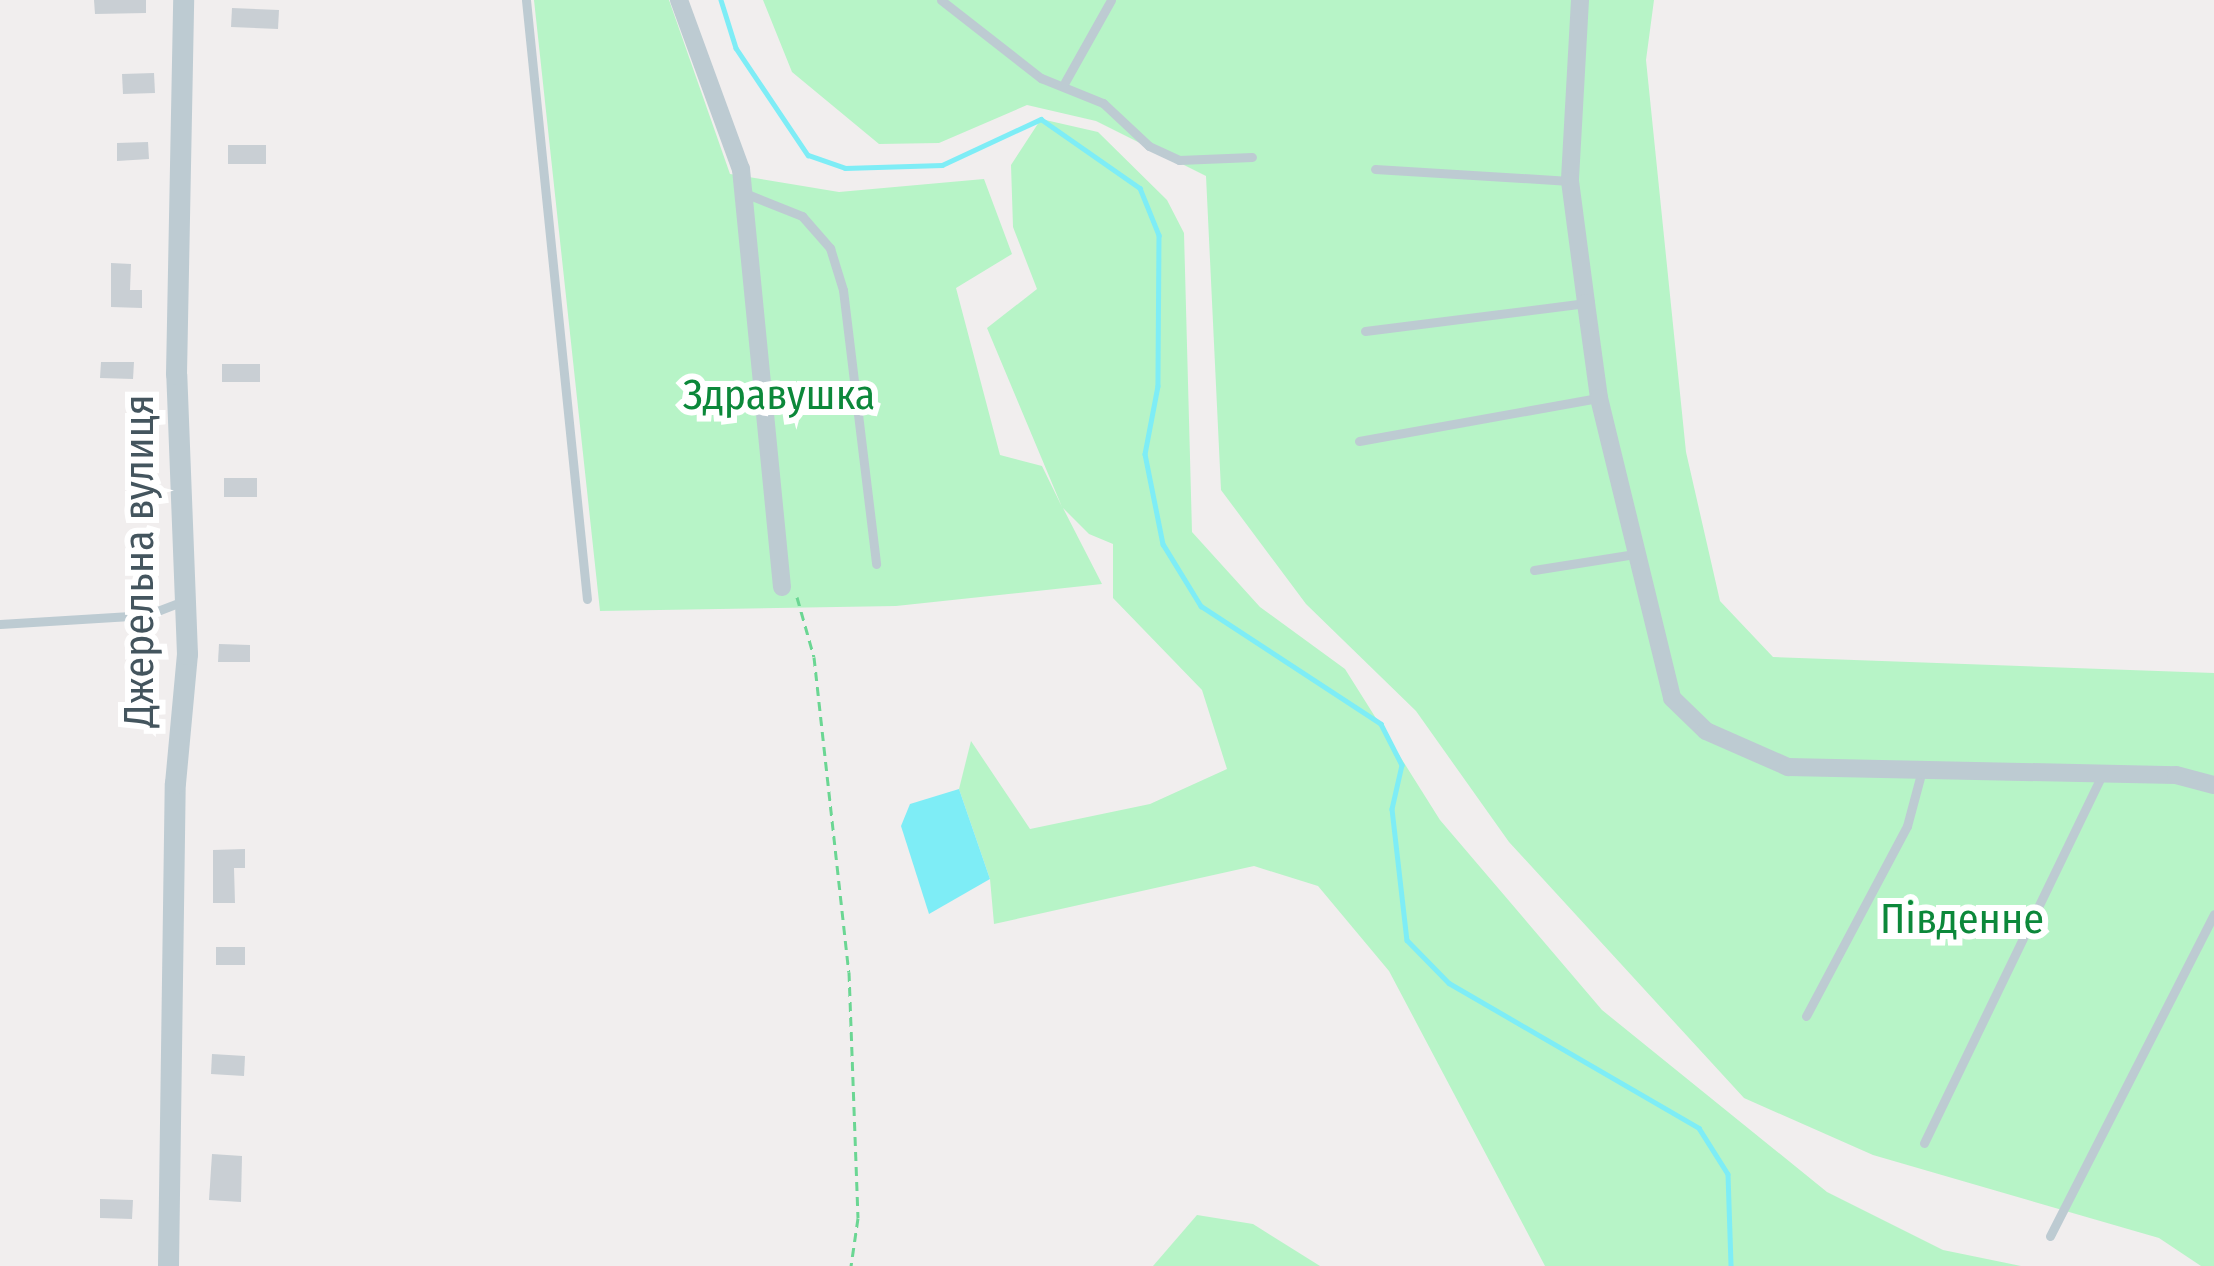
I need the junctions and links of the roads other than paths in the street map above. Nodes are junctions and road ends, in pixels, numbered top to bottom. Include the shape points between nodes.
1 (183, 0) edge
2 (526, 0) edge
3 (679, 0) edge
4 (941, 0) edge
5 (1112, 0) edge
6 (1580, 0) edge
7 (1065, 82) junction
8 (1252, 158) dead end
9 (1376, 169) dead end
10 (1570, 181) junction
11 (742, 192) junction
12 (1586, 303) junction
13 (1365, 331) dead end
14 (1599, 398) junction
15 (1359, 441) dead end
16 (1634, 554) junction
17 (876, 563) dead end
18 (1534, 570) dead end
19 (782, 587) road end
20 (586, 598) dead end
21 (184, 601) junction
22 (0, 624) edge
23 (1922, 770) junction
24 (2102, 774) junction
25 (2214, 784) edge
26 (2214, 914) edge
27 (1806, 1016) dead end
28 (1924, 1142) dead end
29 (2050, 1236) dead end
30 (168, 1266) edge

1 - 21 street, Джерельна вулиця via 176,374
2 - 20 lane
3 - 11 street
4 - 7 lane via 1041,78
5 - 7 lane
6 - 10 street
7 - 8 lane via 1180,160
9 - 10 lane
10 - 12 street
11 - 17 lane via 802,216 830,248 843,290
11 - 19 street
12 - 13 lane
12 - 14 street
14 - 15 lane
14 - 16 street
16 - 18 lane
16 - 23 street via 1672,698 1706,731 1788,767
21 - 22 lane via 147,615
21 - 30 street, Джерельна вулиця
23 - 24 street
23 - 27 lane via 1907,826
24 - 25 street
24 - 28 lane
26 - 29 lane

